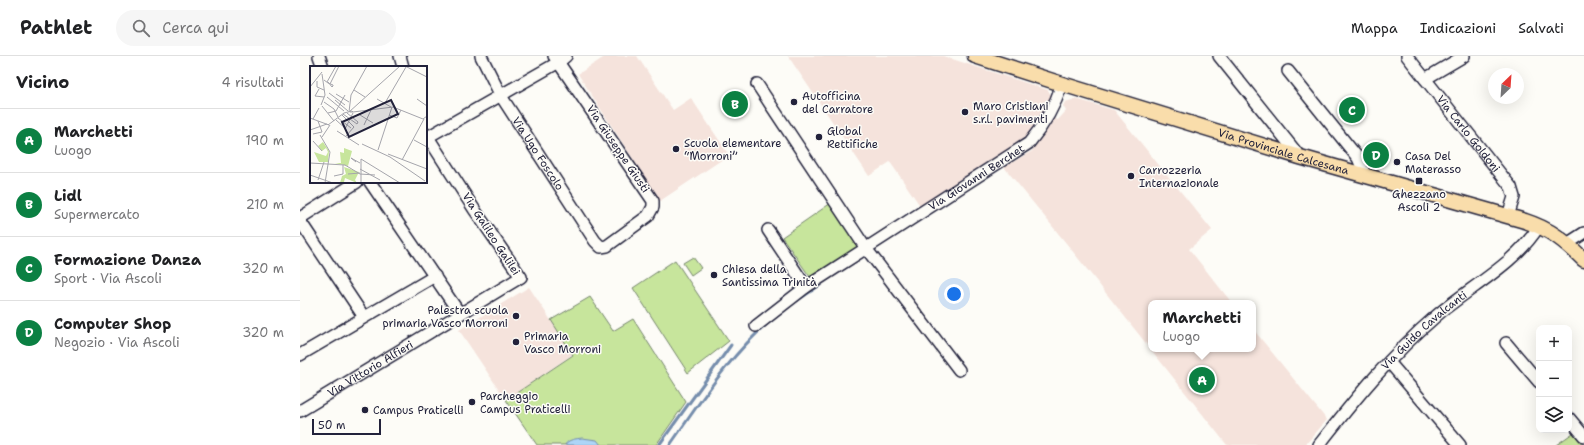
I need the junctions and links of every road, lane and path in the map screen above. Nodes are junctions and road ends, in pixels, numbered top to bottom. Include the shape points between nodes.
1 (318, 56) edge
2 (400, 56) edge
3 (481, 56) edge
4 (975, 56) edge
5 (1218, 56) edge
6 (1407, 56) edge
7 (1464, 56) edge
8 (560, 58) edge
9 (323, 66) edge
10 (404, 66) edge
11 (1288, 71) dead end
12 (1425, 79) junction
13 (757, 84) dead end
14 (1062, 84) junction
15 (501, 96) junction
16 (427, 136) edge
17 (1300, 157) junction
18 (1366, 177) junction
19 (355, 183) edge
20 (371, 183) edge
21 (1508, 216) junction
22 (300, 218) edge
23 (300, 221) edge
24 (1539, 226) junction
25 (768, 230) dead end
26 (1584, 233) edge
27 (1567, 244) junction
28 (601, 247) joint
29 (866, 248) junction
30 (1584, 260) edge
31 (434, 276) junction
32 (806, 286) junction
33 (460, 314) junction
34 (364, 317) junction
35 (756, 326) dead end
36 (1506, 343) dead end
37 (300, 355) edge
38 (1388, 362) junction
39 (959, 370) dead end
40 (1536, 378) edge
41 (300, 411) edge
42 (1572, 422) edge
43 (1584, 436) edge
44 (1318, 445) edge
45 (1460, 445) edge

1 - 9 street
2 - 10 street
3 - 15 street, Via Ugo Foscolo
4 - 14 main road, Via Provinciale Calcesana
5 - 17 street
6 - 12 street, Via Carlo Goldoni
7 - 12 street
8 - 15 street
8 - 28 street, Via Giuseppe Giusti via 653,201 654,207 648,216 607,246
11 - 18 street via 1358,158
12 - 21 street, Via Carlo Goldoni via 1511,186 1514,197
13 - 29 street
14 - 17 main road, Via Provinciale Calcesana
14 - 29 street, Via Giovanni Berchet via 1048,116 1029,143
15 - 16 street
15 - 28 street, Via Ugo Foscolo
16 - 33 street, Via Galileo Galilei via 521,277
17 - 18 main road, Via Provinciale Calcesana
18 - 21 main road, Via Provinciale Calcesana
19 - 22 street
20 - 31 street
21 - 24 main road, Via Provinciale Calcesana
23 - 34 street
24 - 27 main road, Via Provinciale Calcesana
24 - 38 street, Via Guido Cavalcanti via 1526,244 1509,260 1436,316
25 - 32 street
26 - 27 street
27 - 30 main road, Via Provinciale Calcesana
29 - 32 street, Via Giovanni Berchet
29 - 39 street
31 - 33 street
31 - 34 street
32 - 35 street, Via Giovanni Berchet
33 - 41 street, Via Vittorio Alfieri
34 - 37 street
36 - 40 street
38 - 44 street, Via Guido Cavalcanti
38 - 45 street
42 - 43 street

